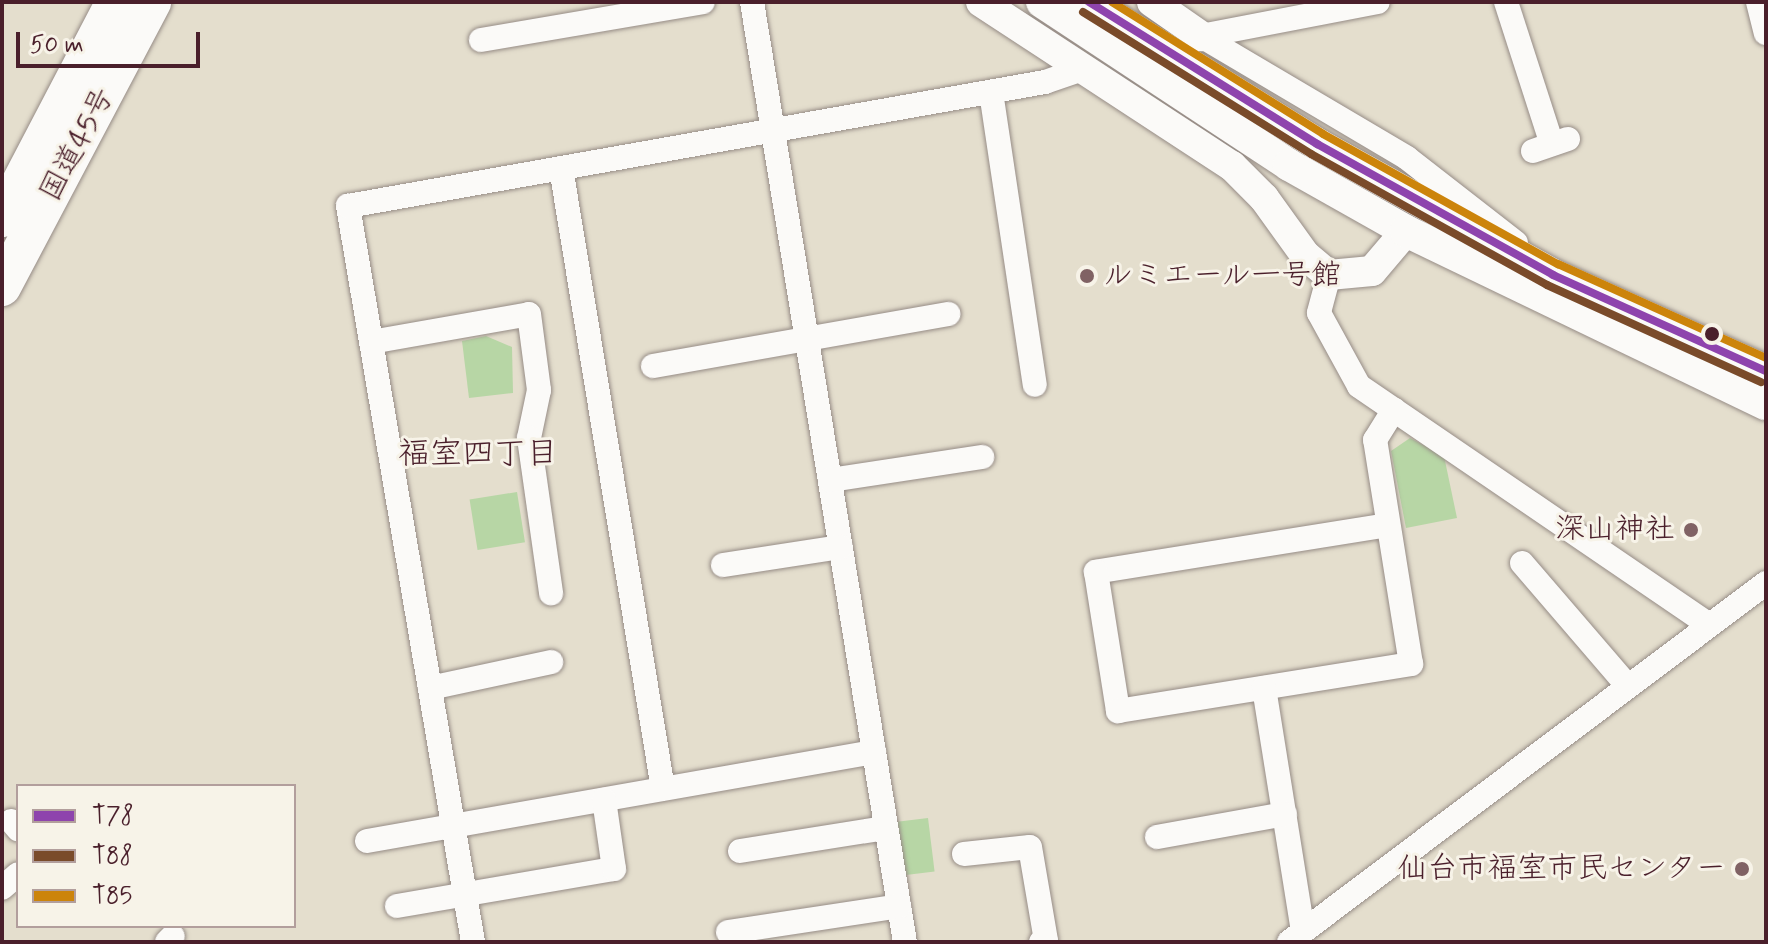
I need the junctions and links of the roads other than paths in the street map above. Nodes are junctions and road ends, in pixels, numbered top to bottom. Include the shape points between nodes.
1 (115, 2) edge
2 (152, 2) edge
3 (703, 2) edge
4 (752, 2) edge
5 (981, 2) edge
6 (1042, 2) edge
7 (1089, 2) edge
8 (1152, 2) edge
9 (1378, 2) edge
10 (1506, 2) edge
11 (1758, 2) edge
12 (1766, 33) edge
13 (1201, 36) junction
14 (481, 40) dead end
15 (1080, 70) junction
16 (991, 92) junction
17 (773, 130) junction
18 (1551, 145) dead end
19 (561, 168) junction
20 (2, 218) edge
21 (1406, 231) junction
22 (1329, 275) junction
23 (1553, 275) junction
24 (2, 287) edge
25 (948, 314) dead end
26 (807, 339) junction
27 (371, 342) junction
28 (653, 366) dead end
29 (1766, 371) edge
30 (1035, 385) dead end
31 (1766, 404) edge
32 (1394, 410) junction
33 (982, 457) dead end
34 (830, 480) junction
35 (1388, 525) junction
36 (841, 547) junction
37 (1522, 563) dead end
38 (723, 565) dead end
39 (1766, 583) edge
40 (551, 593) dead end
41 (1707, 623) junction
42 (551, 662) dead end
43 (1627, 685) junction
44 (430, 688) junction
45 (1264, 688) junction
46 (874, 752) junction
47 (663, 789) junction
48 (604, 800) junction
49 (1285, 814) junction
50 (453, 826) junction
51 (886, 828) junction
52 (1157, 837) dead end
53 (367, 841) dead end
54 (740, 851) dead end
55 (964, 854) dead end
56 (465, 895) junction
57 (397, 906) dead end
58 (899, 906) junction
59 (728, 932) dead end
60 (1296, 936) edge
61 (473, 942) edge
62 (905, 942) edge
63 (1041, 942) edge

1 - 20 highway, 国道45号
2 - 24 highway, 国道45号
3 - 14 street
4 - 17 street
5 - 15 street
6 - 21 main road via 1276,157
7 - 23 main road via 1317,144
8 - 13 street
9 - 13 street
10 - 18 street
11 - 12 street
13 - 23 street via 1407,158
15 - 16 street
15 - 22 street via 1232,166 1264,198 1305,255
16 - 17 street
16 - 30 street
17 - 19 street
17 - 26 street
19 - 27 street via 348,206
19 - 47 street
21 - 22 street via 1372,271
21 - 31 main road
22 - 32 street via 1319,313 1359,386
23 - 29 main road
25 - 26 street
26 - 28 street
26 - 34 street
27 - 40 street via 529,314 539,390 529,438
27 - 44 street
32 - 35 street via 1375,440
32 - 41 street
33 - 34 street
34 - 36 street
35 - 45 street via 1411,664
35 - 45 street via 1096,572 1118,711
36 - 38 street
36 - 46 street
37 - 43 street
39 - 41 street
41 - 43 street
42 - 44 street
43 - 60 street
44 - 50 street
45 - 49 street
46 - 47 street
46 - 51 street
47 - 48 street
48 - 50 street
48 - 56 street via 614,869
49 - 52 street
49 - 60 street
50 - 53 street
50 - 56 street
51 - 54 street
51 - 58 street
55 - 63 street via 1030,847 1046,941
56 - 57 street
56 - 61 street
58 - 59 street
58 - 62 street

